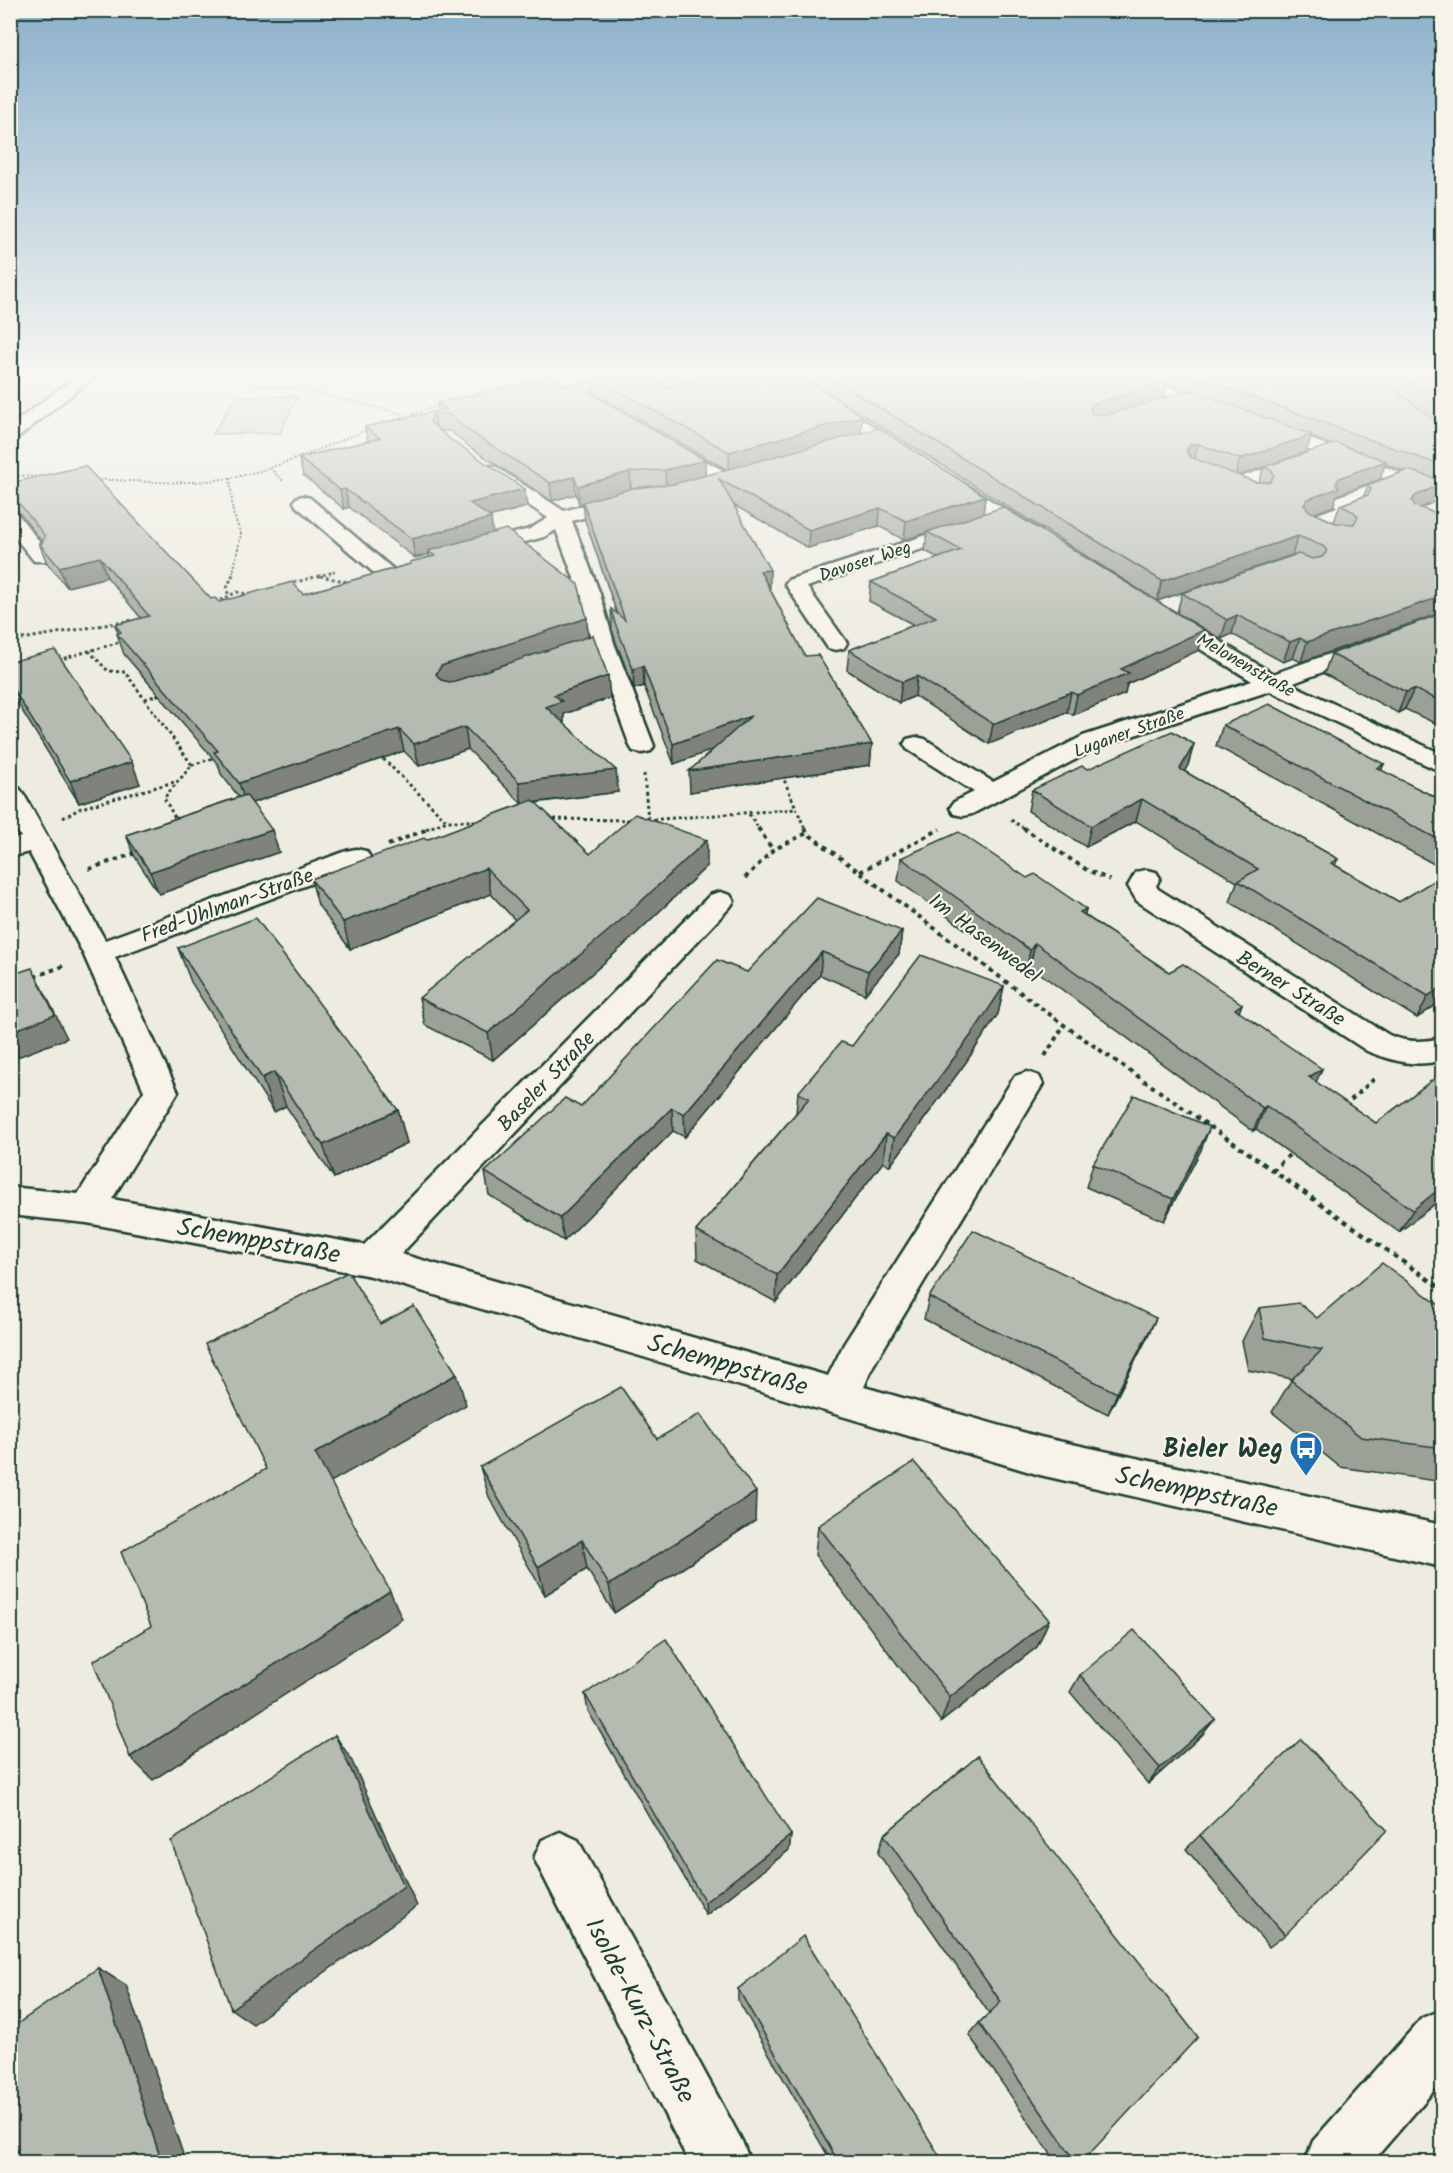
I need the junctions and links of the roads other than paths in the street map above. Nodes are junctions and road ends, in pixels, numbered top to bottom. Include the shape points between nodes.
1 (500, 477) edge
2 (723, 477) edge
3 (731, 477) edge
4 (942, 477) edge
5 (1217, 477) edge
6 (1257, 477) edge
7 (1399, 477) edge
8 (726, 479) junction
9 (1403, 479) junction
10 (706, 484) edge
11 (1235, 485) junction
12 (1258, 494) edge
13 (651, 497) edge
14 (303, 502) dead end
15 (1440, 504) edge
16 (1003, 516) junction
17 (10, 517) edge
18 (561, 518) junction
19 (1340, 536) edge
20 (1054, 548) edge
21 (462, 553) edge
22 (41, 557) edge
23 (379, 567) junction
24 (408, 568) edge
25 (353, 584) edge
26 (1176, 603) dead end
27 (1443, 620) edge
28 (836, 643) dead end
29 (1271, 683) junction
30 (916, 744) dead end
31 (642, 746) road end
32 (1443, 763) edge
33 (10, 793) edge
34 (27, 841) edge
35 (356, 857) road end
36 (1146, 886) road end
37 (720, 901) road end
38 (98, 953) junction
39 (1443, 1049) edge
40 (1027, 1084) dead end
41 (10, 1201) edge
42 (87, 1209) junction
43 (371, 1261) junction
44 (839, 1397) junction
45 (1443, 1546) edge
46 (560, 1858) dead end
47 (1443, 2038) edge
48 (721, 2163) edge
49 (1334, 2163) edge

1 - 18 street
2 - 8 street
3 - 8 street
4 - 16 street
5 - 11 street
6 - 11 street
7 - 9 street
8 - 10 street
9 - 15 street
9 - 19 street via 1341,502 1354,507 1311,523
11 - 12 street
13 - 18 street via 632,498
14 - 23 street
16 - 20 street
16 - 28 street, Davoser Weg via 795,584
17 - 22 street
18 - 21 street via 537,533
18 - 31 street via 590,594 592,647
23 - 24 street
23 - 25 street
26 - 29 street, Melonenstraße via 1150,608
27 - 29 street, Luganer Straße
29 - 30 street, Luganer Straße via 1092,741 978,800
29 - 32 street, Melonenstraße
33 - 34 street
34 - 38 street via 59,879
35 - 38 street, Fred-Uhlman-Straße
36 - 39 street, Berner Straße via 1378,1043 1416,1055
37 - 43 street, Baseler Straße
38 - 42 street via 161,1092
40 - 44 street via 858,1356
41 - 42 street, Schemppstraße
42 - 43 street, Schemppstraße
43 - 44 street, Schemppstraße
44 - 45 street, Schemppstraße via 1040,1456
46 - 48 street, Isolde-Kurz-Straße
47 - 49 street

